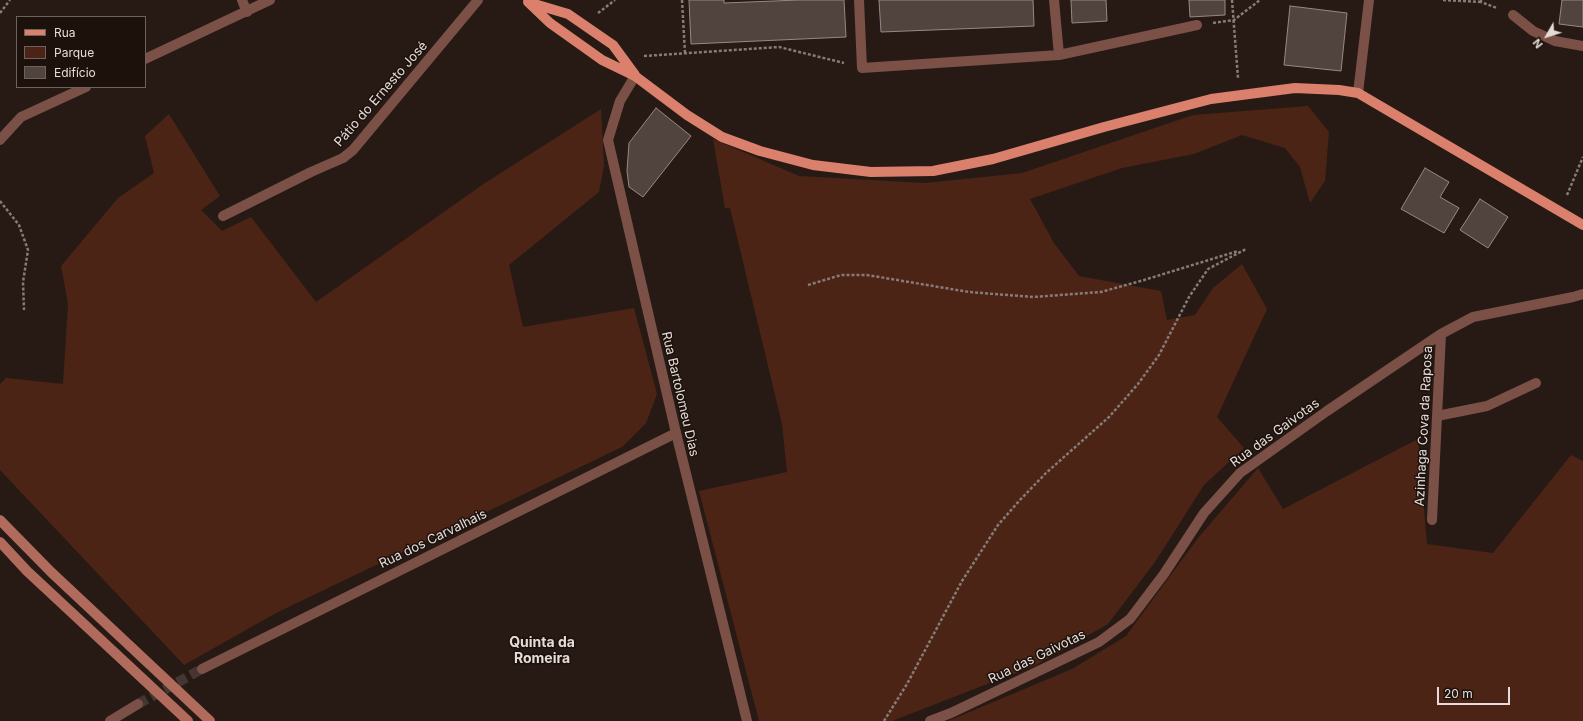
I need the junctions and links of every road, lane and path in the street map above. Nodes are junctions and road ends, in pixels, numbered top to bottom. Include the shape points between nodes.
1 (10, 0) edge
2 (242, 0) edge
3 (270, 0) edge
4 (478, 0) edge
5 (682, 0) edge
6 (859, 0) edge
7 (1054, 0) edge
8 (1232, 0) edge
9 (1260, 0) edge
10 (1369, 0) edge
11 (1443, 0) edge
12 (526, 1) edge
13 (1481, 2) dead end
14 (247, 12) junction
15 (0, 13) edge
16 (1513, 14) dead end
17 (1234, 20) junction
18 (1196, 25) dead end
19 (1583, 46) edge
20 (685, 53) junction
21 (664, 55) dead end
22 (1059, 55) junction
23 (146, 59) edge
24 (862, 68) junction
25 (635, 76) junction
26 (84, 88) edge
27 (1358, 93) junction
28 (1239, 94) junction
29 (0, 140) edge
30 (1583, 157) edge
31 (0, 201) edge
32 (1560, 212) junction
33 (223, 216) dead end
34 (1583, 225) edge
35 (808, 285) dead end
36 (1583, 294) edge
37 (24, 310) dead end
38 (1441, 334) junction
39 (1536, 383) dead end
40 (1437, 416) junction
41 (676, 433) junction
42 (0, 520) edge
43 (1432, 520) dead end
44 (0, 542) edge
45 (202, 669) tunnel mouth
46 (138, 704) tunnel mouth
47 (110, 721) edge
48 (188, 721) edge
49 (210, 721) edge
50 (747, 721) edge
51 (884, 721) edge
52 (930, 721) edge

1 - 15 path
2 - 14 street
3 - 14 street
4 - 33 street, Pátio do Ernesto José via 353,150 343,158
5 - 20 path
6 - 24 street
7 - 22 street
8 - 17 path
9 - 17 path
10 - 27 street
11 - 13 path
12 - 25 main road via 550,23 602,60
12 - 25 main road via 568,14 613,45
14 - 23 street
16 - 19 street via 1533,31 1555,41
17 - 28 path
18 - 22 street
20 - 21 path
20 - 24 path via 779,47
22 - 24 street
25 - 28 main road via 687,115 722,137 760,151 813,164 871,172 933,171 993,159 1119,123
25 - 41 street, Rua Bartolomeu Dias via 620,101 608,140
26 - 29 street via 21,118
27 - 28 main road via 1295,88
27 - 32 main road
30 - 32 path
31 - 37 path via 19,225 28,250
32 - 34 main road
35 - 51 path via 841,275 868,274 969,292 1033,297 1102,292 1246,249 1208,269 1189,297 1159,355 1138,384 1109,417 1041,479 998,525 962,581 907,684
36 - 38 street, Rua das Gaivotas via 1473,317
38 - 40 street, Azinhaga Cova da Raposa
38 - 52 street, Rua das Gaivotas via 1240,473 1204,513 1164,574 1124,624 1099,642
39 - 40 street via 1487,406
40 - 43 street, Azinhaga Cova da Raposa
41 - 45 street, Rua dos Carvalhais
41 - 50 street, Rua Bartolomeu Dias
42 - 49 main road
44 - 48 main road via 27,571
46 - 47 street

